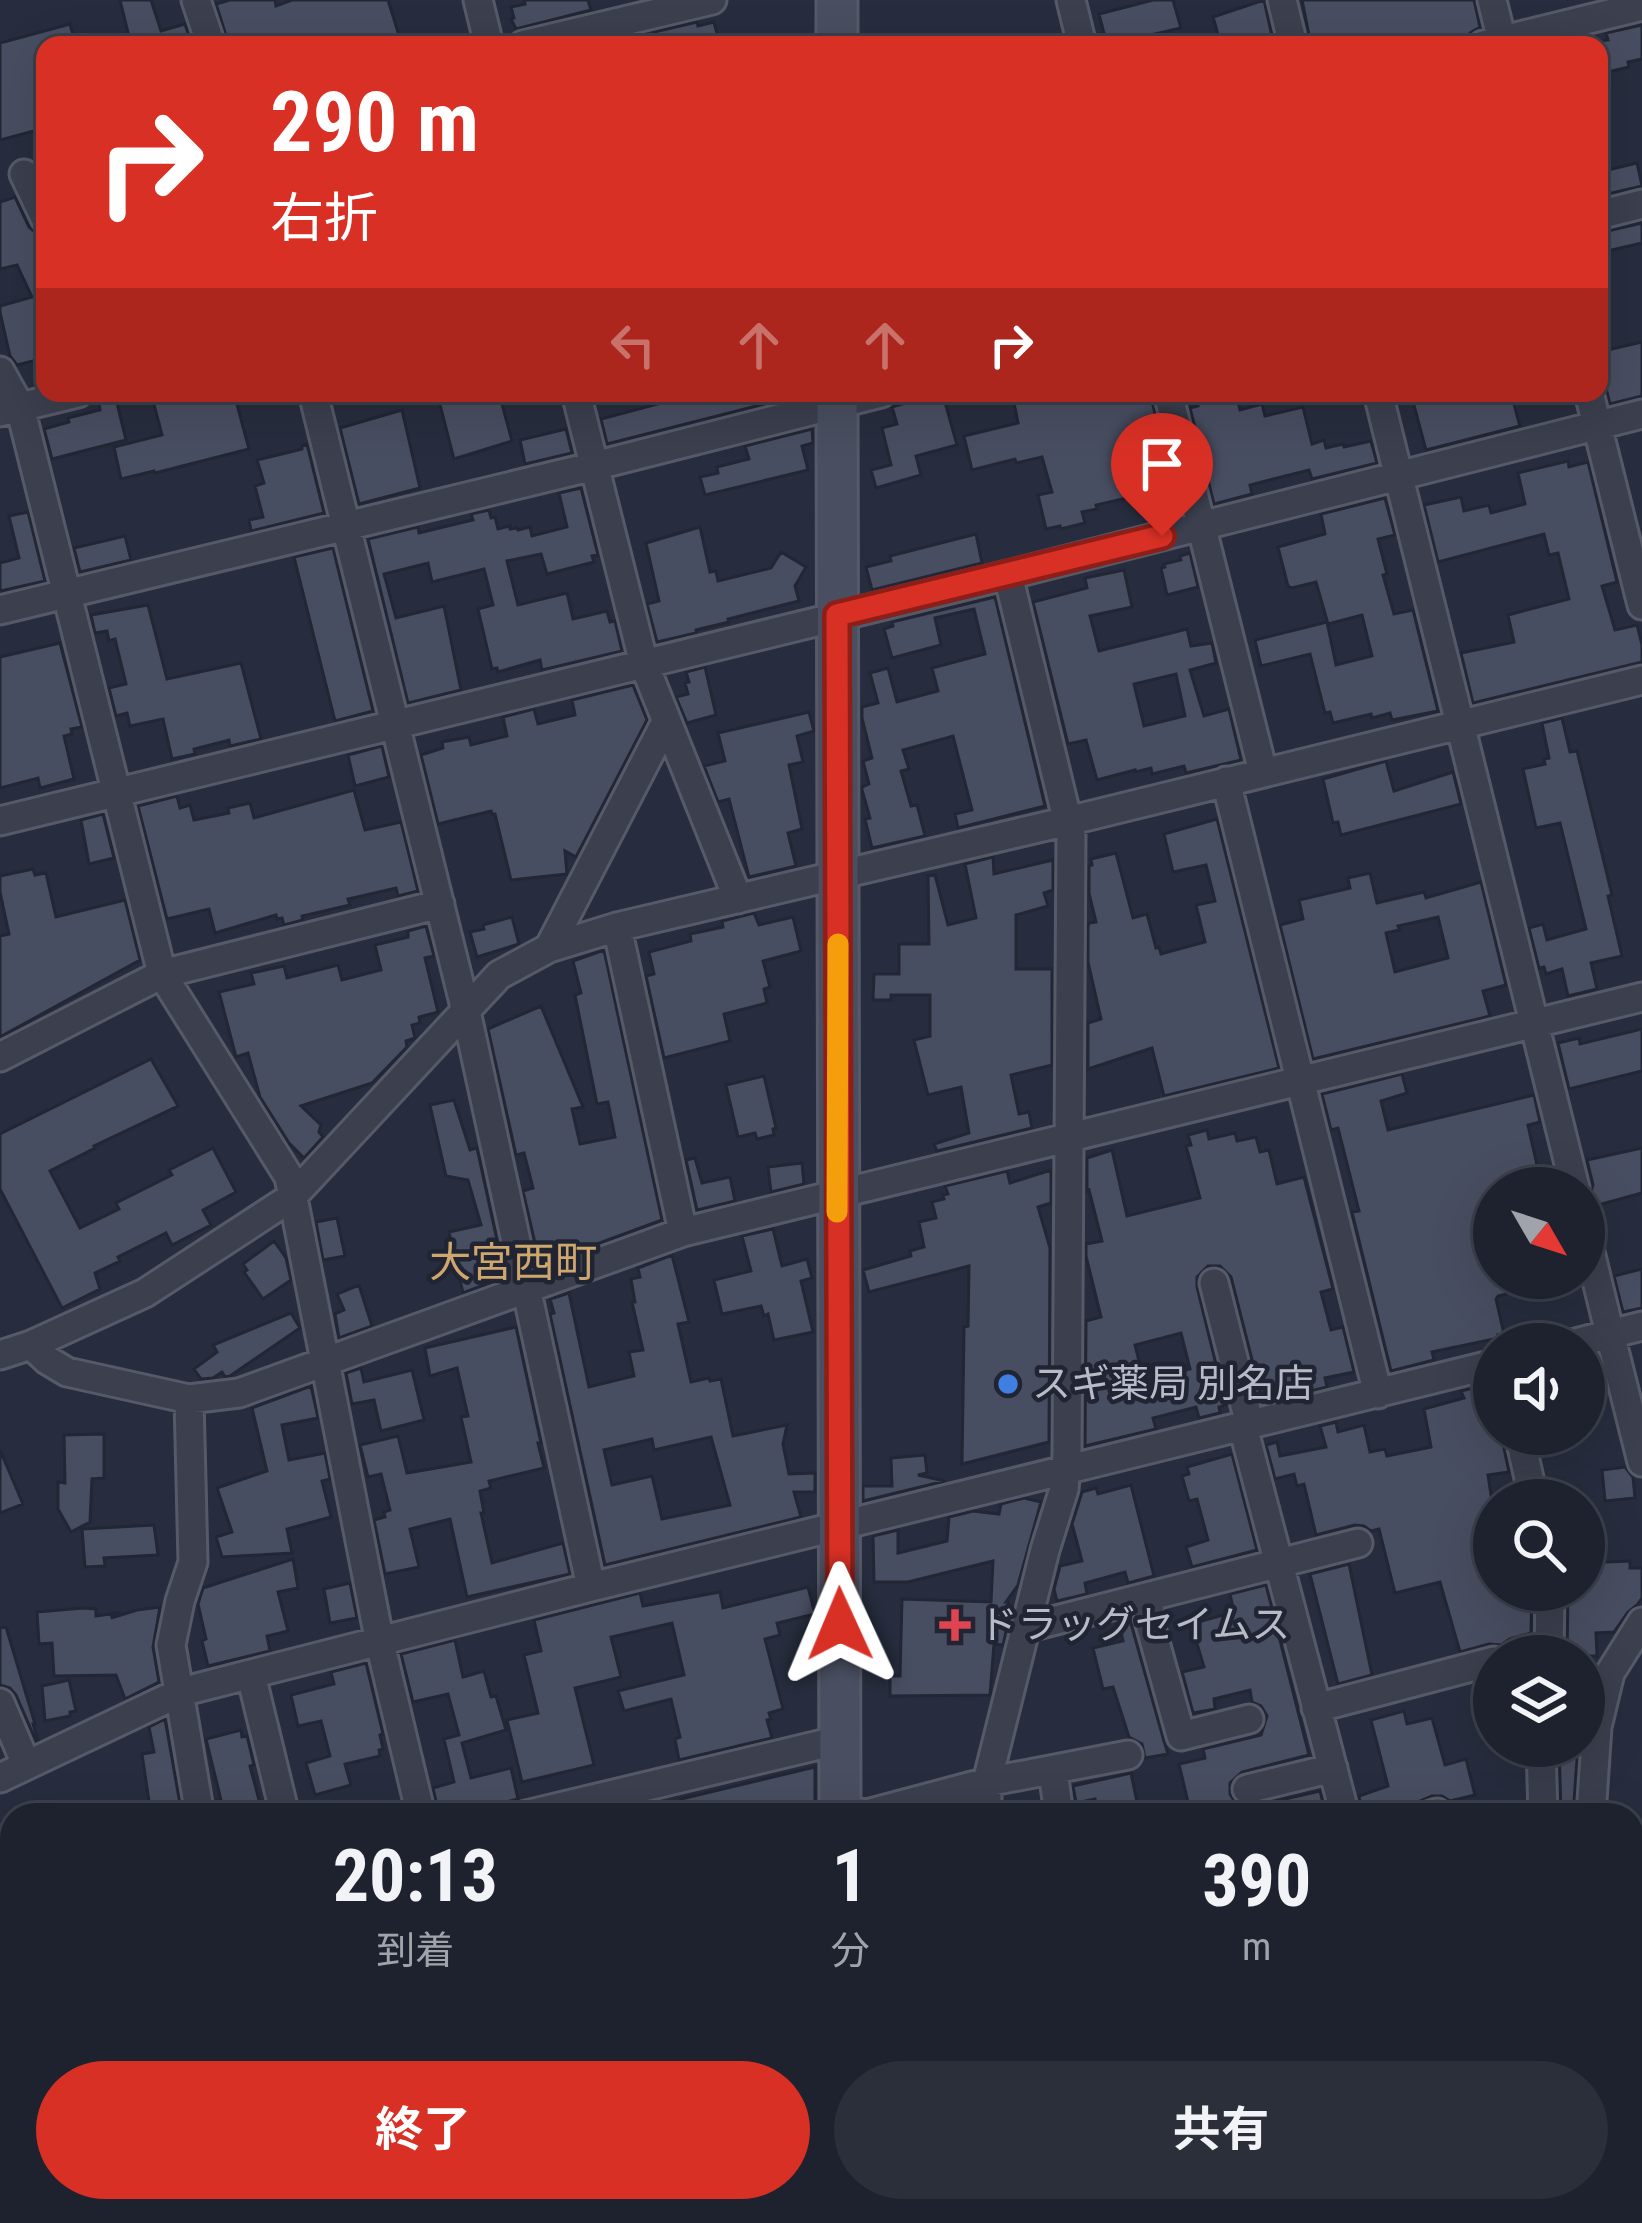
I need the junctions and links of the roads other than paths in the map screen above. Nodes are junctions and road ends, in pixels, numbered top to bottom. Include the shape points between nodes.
1 (196, 0) edge
2 (478, 0) edge
3 (712, 0) edge
4 (837, 0) edge
5 (1071, 0) edge
6 (1282, 0) edge
7 (1492, 0) edge
8 (1642, 6) edge
9 (652, 7) edge
10 (208, 36) edge
11 (487, 36) edge
12 (554, 36) edge
13 (837, 36) edge
14 (1080, 36) edge
15 (1290, 36) edge
16 (1495, 36) edge
17 (1524, 36) edge
18 (1642, 204) edge
19 (1608, 213) edge
20 (0, 371) edge
21 (42, 402) edge
22 (316, 402) edge
23 (578, 402) edge
24 (823, 402) edge
25 (837, 402) edge
26 (1170, 402) edge
27 (1380, 402) edge
28 (1591, 402) edge
29 (10, 410) edge
30 (1642, 414) edge
31 (1597, 426) junction
32 (594, 466) junction
33 (1400, 477) junction
34 (346, 526) junction
35 (1201, 526) junction
36 (1008, 575) junction
37 (64, 594) junction
38 (1642, 605) edge
39 (0, 610) edge
40 (837, 615) junction
41 (644, 664) junction
42 (1642, 680) edge
43 (666, 722) junction
44 (397, 724) junction
45 (1461, 724) junction
46 (1263, 772) junction
47 (1226, 781) junction
48 (115, 794) junction
49 (1068, 820) junction
50 (0, 821) edge
51 (838, 876) junction
52 (738, 899) junction
53 (440, 904) junction
54 (617, 927) junction
55 (549, 947) junction
56 (162, 974) junction
57 (1642, 998) edge
58 (466, 1011) junction
59 (1535, 1023) junction
60 (0, 1057) edge
61 (1298, 1081) junction
62 (1069, 1137) junction
63 (1570, 1167) edge
64 (837, 1196) junction
65 (292, 1197) junction
66 (683, 1232) junction
67 (1214, 1283) dead end
68 (527, 1287) junction
69 (1601, 1299) edge
70 (1642, 1326) edge
71 (1610, 1334) junction
72 (1605, 1335) edge
73 (31, 1345) junction
74 (0, 1355) edge
75 (324, 1363) junction
76 (1473, 1369) edge
77 (1378, 1394) junction
78 (189, 1399) junction
79 (1247, 1426) junction
80 (1642, 1462) edge
81 (1066, 1471) junction
82 (838, 1527) junction
83 (1358, 1543) dead end
84 (1279, 1564) junction
85 (591, 1587) junction
86 (1150, 1596) junction
87 (1642, 1622) edge
88 (1025, 1628) junction
89 (380, 1643) junction
90 (1473, 1667) edge
91 (250, 1675) junction
92 (181, 1692) junction
93 (0, 1703) edge
94 (1316, 1708) junction
95 (1249, 1719) dead end
96 (840, 1739) junction
97 (1128, 1755) dead end
98 (26, 1764) junction
99 (1542, 1767) edge
100 (1333, 1768) junction
101 (1052, 1771) junction
102 (0, 1778) edge
103 (987, 1782) junction
104 (1247, 1789) dead end
105 (198, 1803) edge
106 (283, 1803) edge
107 (419, 1803) edge
108 (576, 1803) edge
109 (841, 1803) edge
110 (908, 1803) edge
111 (987, 1803) edge
112 (1057, 1803) edge
113 (1342, 1803) edge
114 (1543, 1803) edge
115 (1592, 1803) edge

1 - 10 street
2 - 11 street
3 - 9 street
4 - 13 street
5 - 14 street
6 - 15 street
7 - 16 street
8 - 17 street
9 - 12 street
18 - 19 street
20 - 29 street
21 - 29 street
22 - 34 street
23 - 32 street
24 - 32 street
25 - 40 street
26 - 35 street
27 - 33 street
28 - 31 street
29 - 37 street
30 - 31 street
31 - 33 street
31 - 38 street
32 - 34 street
32 - 41 street
33 - 35 street
33 - 45 street
34 - 37 street
34 - 44 street
35 - 36 street
35 - 46 street
36 - 40 street
36 - 49 street
37 - 39 street
37 - 48 street
40 - 41 street
40 - 51 street
41 - 43 street
41 - 44 street
42 - 45 street
43 - 52 street
43 - 55 street
44 - 48 street
44 - 53 street
45 - 46 street
45 - 59 street
46 - 47 street
47 - 49 street
47 - 61 street
48 - 50 street
48 - 56 street
49 - 51 street
49 - 62 street
51 - 52 street
51 - 64 street
52 - 54 street
53 - 56 street
53 - 58 street
54 - 55 street
54 - 66 street
55 - 58 street via 500,975
56 - 60 street
56 - 65 street via 289,1177
57 - 59 street
58 - 65 street
58 - 68 street
59 - 61 street
59 - 63 street
61 - 62 street
61 - 77 street
62 - 64 street
62 - 81 street
64 - 66 street
64 - 82 street
65 - 73 street via 145,1293
65 - 75 street
66 - 68 street
67 - 79 street
68 - 75 street
68 - 85 street
69 - 71 street
70 - 71 street
71 - 72 street
71 - 80 street
73 - 74 street
73 - 78 street via 67,1372
75 - 78 street via 238,1394
75 - 89 street
76 - 77 street
77 - 79 street
78 - 92 street via 193,1562 171,1645
79 - 81 street
79 - 84 street
81 - 82 street
81 - 88 street
82 - 85 street
82 - 96 street
83 - 84 street
84 - 86 street
84 - 94 street
85 - 89 street
86 - 88 street
86 - 95 street via 1148,1617 1181,1736
87 - 115 street via 1610,1673
88 - 103 street
89 - 91 street
89 - 107 street
90 - 94 street
91 - 92 street
91 - 106 street
92 - 98 street
92 - 105 street
93 - 98 street
94 - 100 street
96 - 108 street
96 - 109 street
97 - 101 street
98 - 102 street
99 - 114 street
100 - 104 street
100 - 113 street
101 - 103 street
101 - 112 street
103 - 110 street
103 - 111 street

